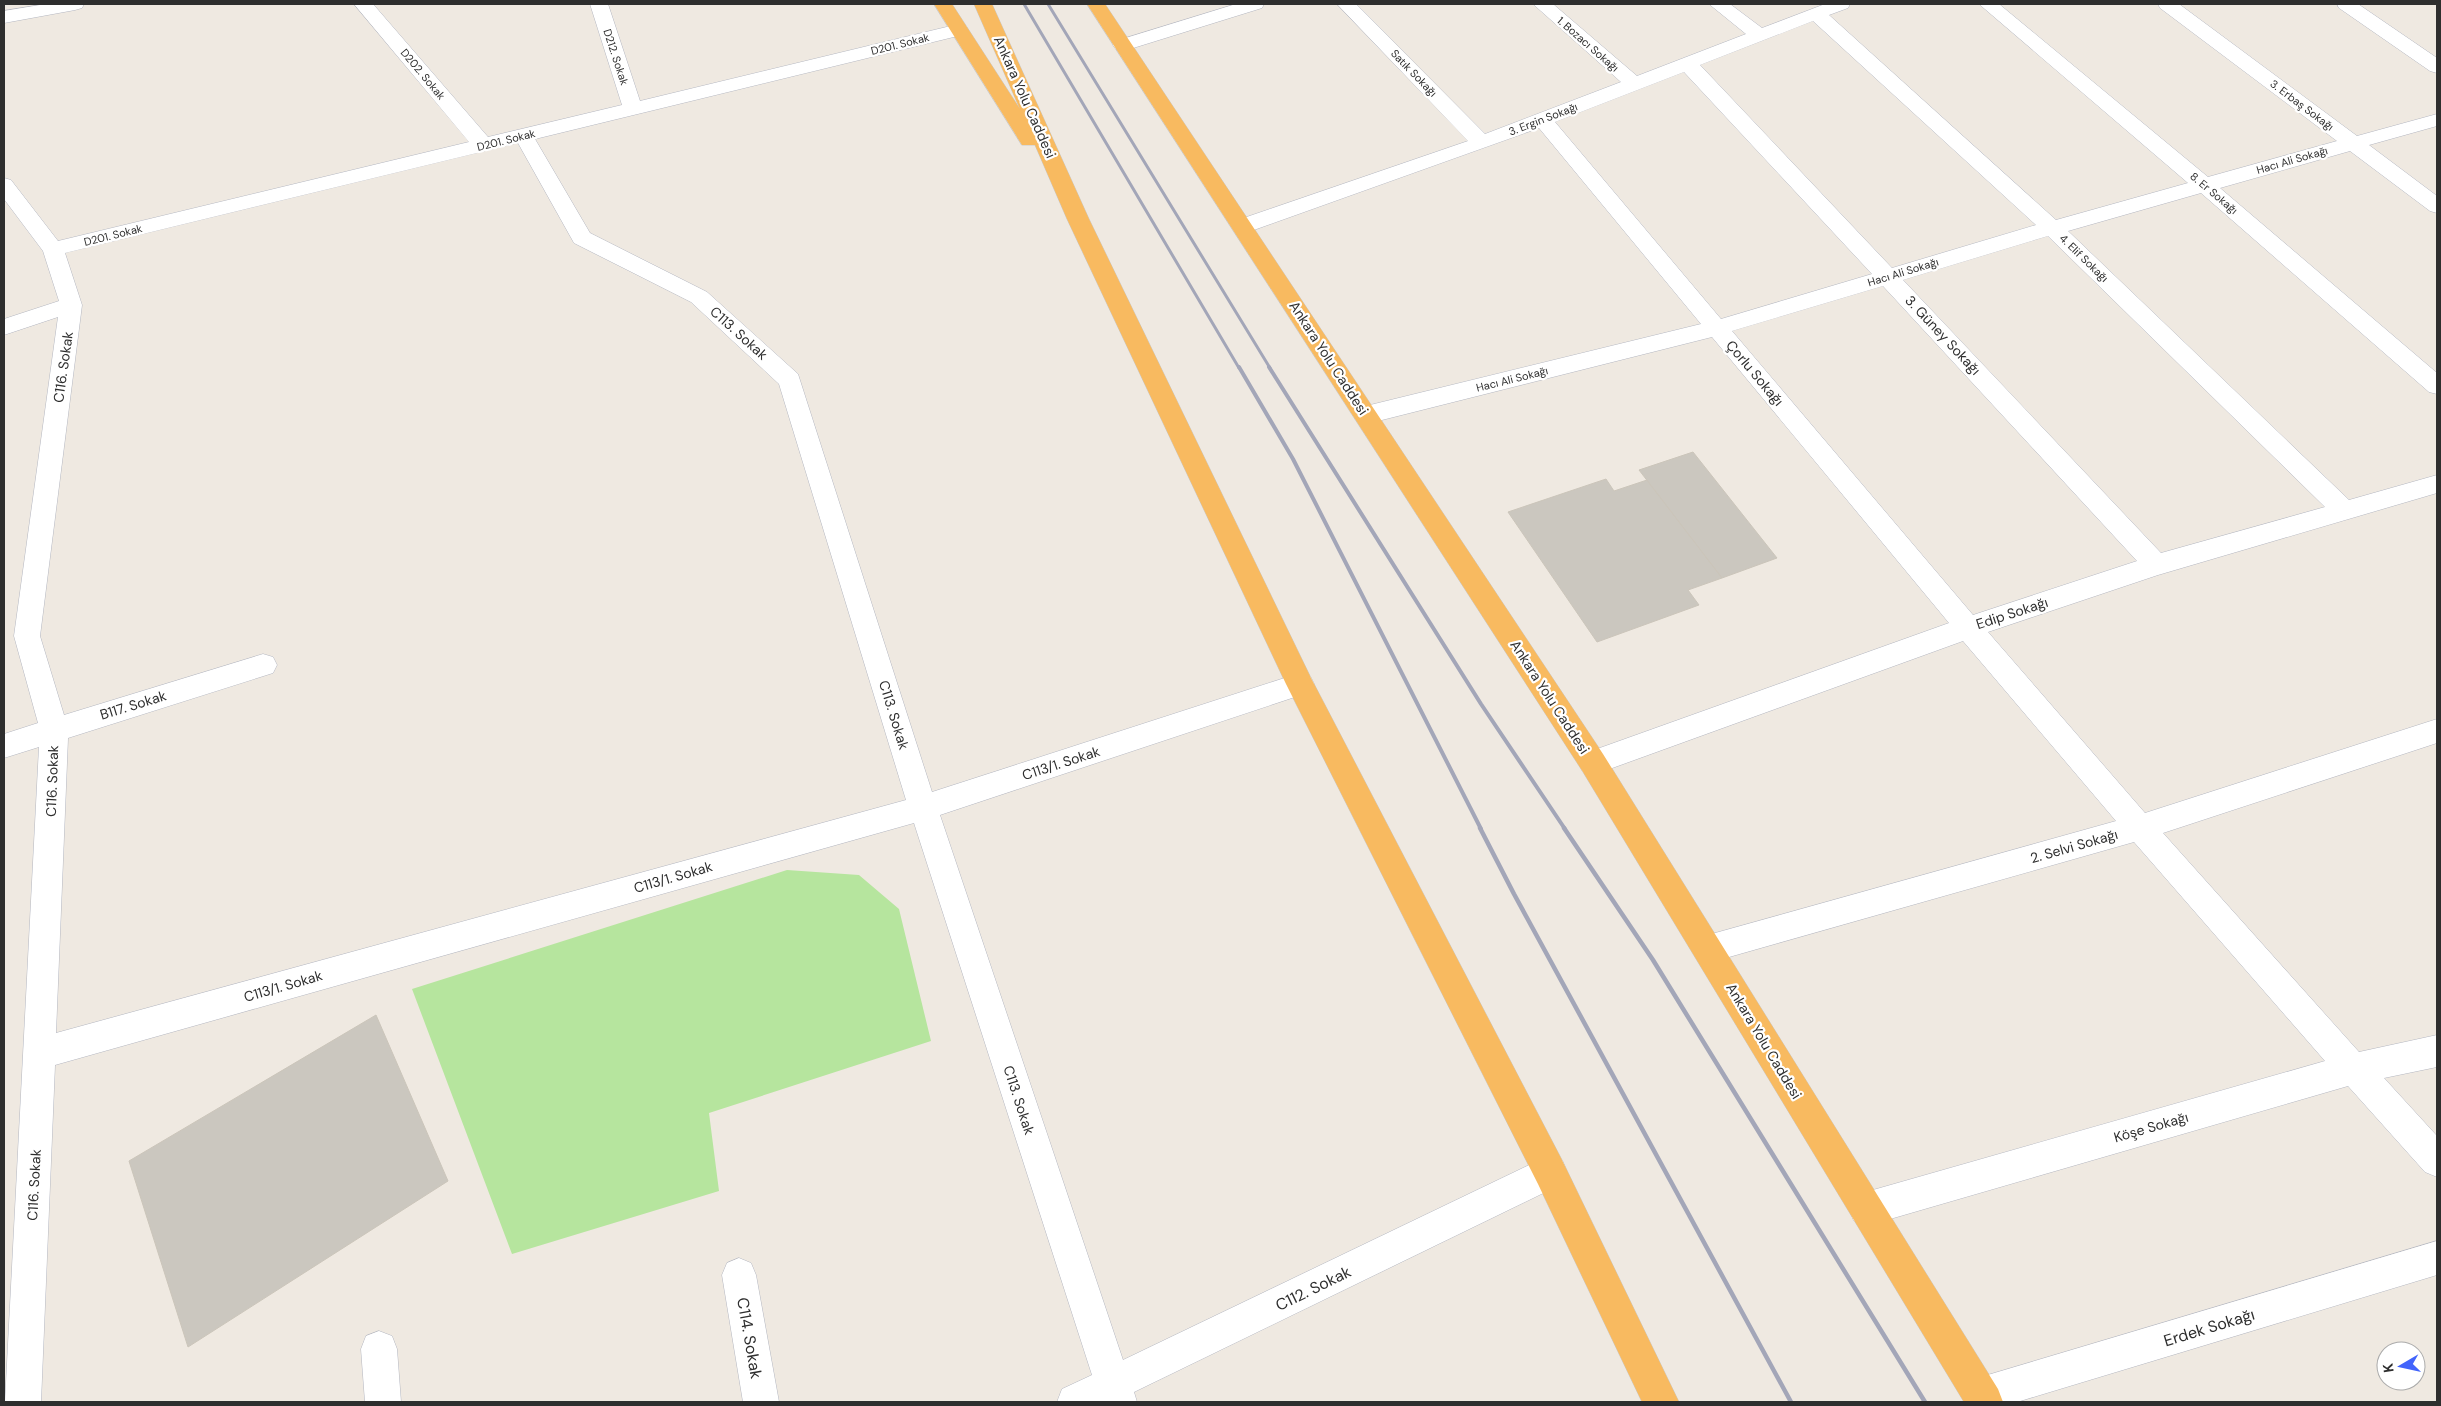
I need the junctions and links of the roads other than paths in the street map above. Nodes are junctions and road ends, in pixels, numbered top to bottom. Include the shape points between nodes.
1 (75, 4) edge
2 (363, 4) edge
3 (599, 4) edge
4 (943, 4) edge
5 (983, 4) edge
6 (1096, 4) edge
7 (1255, 4) edge
8 (1346, 4) edge
9 (1542, 4) edge
10 (1718, 4) edge
11 (1841, 4) edge
12 (1988, 4) edge
13 (2167, 4) edge
14 (2346, 4) edge
15 (1815, 13) junction
16 (4, 16) edge
17 (959, 30) junction
18 (1758, 34) junction
19 (1123, 45) junction
20 (1686, 63) junction
21 (2437, 67) edge
22 (1634, 83) junction
23 (633, 110) junction
24 (1542, 119) junction
25 (2437, 120) edge
26 (523, 136) junction
27 (1482, 143) junction
28 (2354, 143) junction
29 (483, 145) junction
30 (4, 185) edge
31 (2204, 185) junction
32 (2437, 206) edge
33 (1078, 220) junction
34 (1243, 226) junction
35 (2052, 228) junction
36 (53, 249) junction
37 (1888, 276) junction
38 (71, 305) junction
39 (4, 327) edge
40 (1717, 328) junction
41 (2437, 386) edge
42 (1366, 415) junction
43 (2437, 484) edge
44 (2344, 511) junction
45 (2156, 565) junction
46 (1967, 628) junction
47 (263, 665) dead end
48 (1300, 684) junction
49 (54, 730) junction
50 (2437, 731) edge
51 (4, 746) edge
52 (1593, 763) junction
53 (923, 808) junction
54 (2138, 828) junction
55 (1708, 949) junction
56 (2437, 1051) edge
57 (40, 1053) junction
58 (2352, 1069) junction
59 (2437, 1160) edge
60 (1550, 1172) junction
61 (1866, 1210) junction
62 (2437, 1258) edge
63 (739, 1275) dead end
64 (379, 1349) dead end
65 (1116, 1394) edge
66 (1983, 1399) edge
67 (23, 1402) edge
68 (383, 1402) edge
69 (761, 1402) edge
70 (1075, 1402) edge
71 (1661, 1402) edge

1 - 16 street
2 - 29 street, D202. Sokak
3 - 23 street, D212. Sokak
4 - 17 highway
5 - 33 highway, Ankara Yolu Caddesi
6 - 19 highway, Ankara Yolu Caddesi
7 - 19 street
8 - 27 street, Satık Sokağı
9 - 22 street, 1. Bozacı Sokağı
10 - 18 street
11 - 15 street, 3. Ergin Sokağı
12 - 31 street, 8. Er Sokağı
13 - 28 street, 3. Erbaş Sokağı
14 - 21 street
15 - 18 street, 3. Ergin Sokağı
15 - 35 street, 4. Elif Sokağı
17 - 23 street, D201. Sokak
17 - 33 highway
18 - 20 street, 3. Ergin Sokağı
19 - 34 highway, Ankara Yolu Caddesi
20 - 22 street, 3. Ergin Sokağı
20 - 37 street, 3. Güney Sokağı
22 - 24 street, 3. Ergin Sokağı
23 - 26 street, D201. Sokak
24 - 27 street, 3. Ergin Sokağı
24 - 40 street, Çorlu Sokağı
25 - 28 street, Hacı Ali Sokağı
26 - 29 street, D201. Sokak
26 - 53 street, C113. Sokak via 582,238 700,298 790,380
27 - 34 street, 3. Ergin Sokağı
28 - 31 street, Hacı Ali Sokağı
28 - 32 street, 3. Erbaş Sokağı
29 - 36 street, D201. Sokak
30 - 36 street, C116. Sokak
31 - 35 street, Hacı Ali Sokağı
31 - 41 street, 8. Er Sokağı
33 - 48 highway, Ankara Yolu Caddesi
34 - 42 highway, Ankara Yolu Caddesi
35 - 37 street, Hacı Ali Sokağı
35 - 44 street, 4. Elif Sokağı
36 - 38 street, C116. Sokak
37 - 40 street, Hacı Ali Sokağı
37 - 45 street, 3. Güney Sokağı
38 - 39 street
38 - 49 street, C116. Sokak via 27,636
40 - 42 street, Hacı Ali Sokağı
40 - 46 street, Çorlu Sokağı
42 - 52 highway, Ankara Yolu Caddesi
43 - 44 street, Edip Sokağı
44 - 45 street, Edip Sokağı
45 - 46 street, Edip Sokağı
46 - 52 street, Edip Sokağı
46 - 54 street, Çorlu Sokağı
47 - 49 street, B117. Sokak
48 - 53 street, C113/1. Sokak
48 - 60 highway, Ankara Yolu Caddesi
49 - 51 street, B117. Sokak
49 - 57 street, C116. Sokak
50 - 54 street, 2. Selvi Sokağı
52 - 55 highway, Ankara Yolu Caddesi
53 - 57 street, C113/1. Sokak
53 - 65 street, C113. Sokak
54 - 55 street, 2. Selvi Sokağı
54 - 58 street, Çorlu Sokağı
55 - 61 highway, Ankara Yolu Caddesi
56 - 58 street, Köşe Sokağı
57 - 67 street, C116. Sokak
58 - 59 street, Çorlu Sokağı
58 - 61 street, Köşe Sokağı
60 - 65 street, C112. Sokak
60 - 71 highway, Ankara Yolu Caddesi
61 - 66 highway, Ankara Yolu Caddesi
62 - 66 street, Erdek Sokağı
63 - 69 street, C114. Sokak
64 - 68 street
65 - 70 street, C112. Sokak

